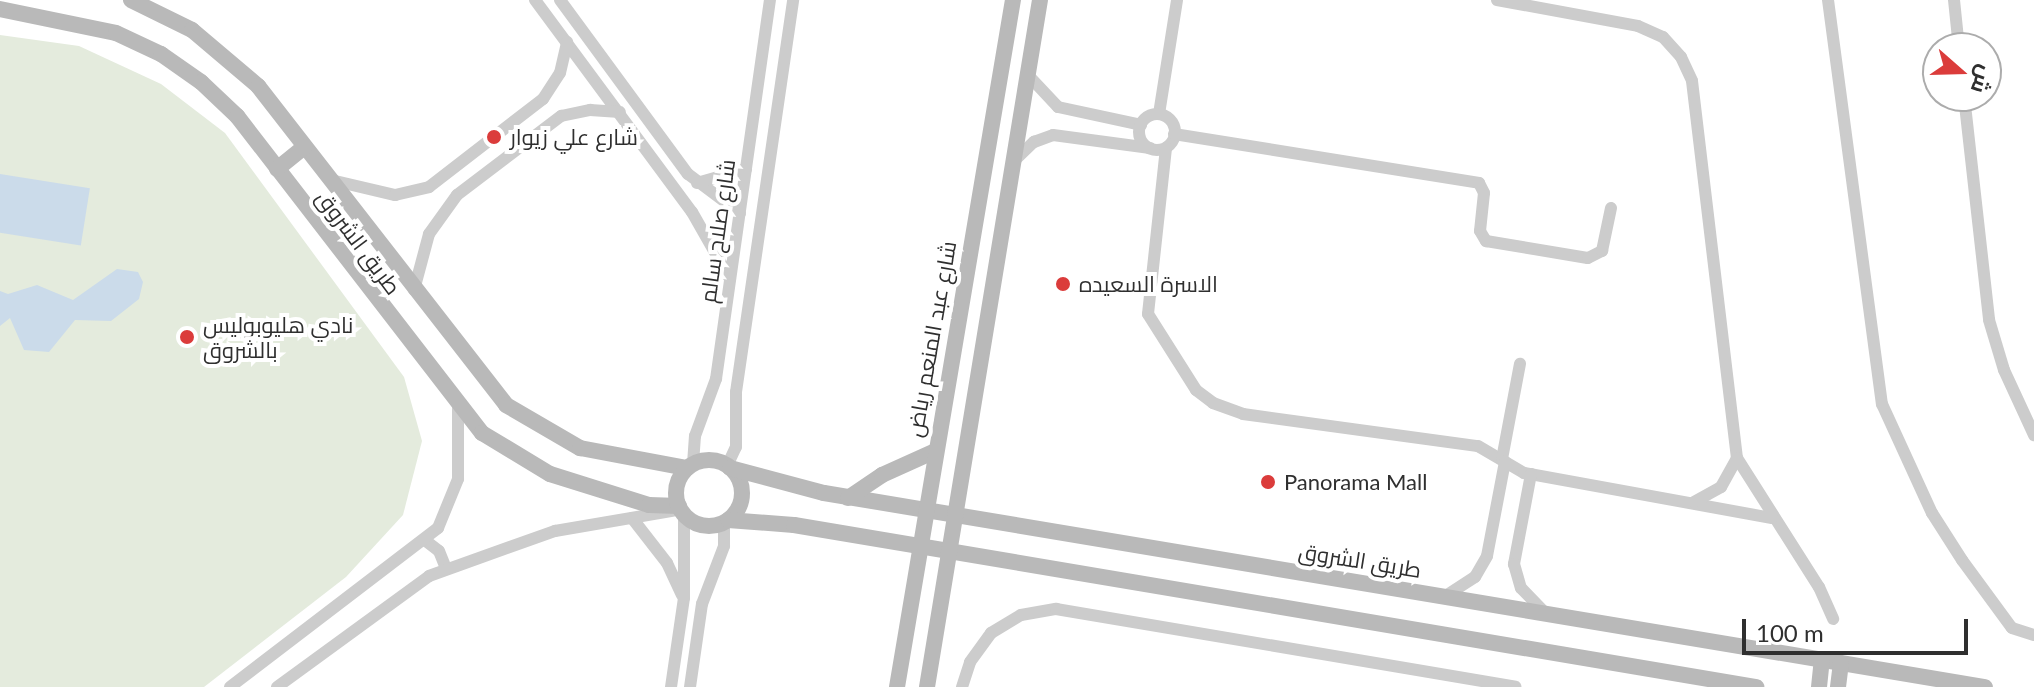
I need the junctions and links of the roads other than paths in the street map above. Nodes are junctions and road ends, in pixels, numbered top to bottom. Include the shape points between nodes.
1 (131, 0) edge
2 (535, 0) edge
3 (560, 0) edge
4 (770, 0) edge
5 (793, 0) edge
6 (1013, 0) edge
7 (1040, 0) edge
8 (1177, 0) edge
9 (1497, 0) edge
10 (1828, 0) edge
11 (1954, 0) edge
12 (0, 9) edge
13 (1957, 32) edge
14 (567, 42) junction
15 (1004, 55) junction
16 (1030, 67) junction
17 (620, 112) junction
18 (1966, 112) edge
19 (1159, 114) junction
20 (1141, 125) junction
21 (1174, 134) junction
22 (304, 147) junction
23 (1150, 148) junction
24 (1166, 148) junction
25 (1013, 164) junction
26 (277, 169) junction
27 (746, 169) junction
28 (330, 180) junction
29 (697, 183) junction
30 (1611, 208) dead end
31 (740, 213) junction
32 (974, 225) junction
33 (1001, 230) junction
34 (730, 279) junction
35 (414, 290) junction
36 (1520, 364) dead end
37 (458, 409) junction
38 (2034, 435) edge
39 (933, 452) junction
40 (1737, 458) junction
41 (1504, 460) junction
42 (690, 466) junction
43 (729, 467) junction
44 (1531, 474) junction
45 (848, 498) junction
46 (1694, 502) junction
47 (681, 510) junction
48 (924, 510) junction
49 (953, 515) junction
50 (632, 518) junction
51 (1772, 518) junction
52 (726, 521) junction
53 (426, 541) junction
54 (918, 546) junction
55 (947, 551) junction
56 (446, 568) junction
57 (1444, 597) junction
58 (684, 598) junction
59 (1546, 614) junction
60 (1833, 619) dead end
61 (2034, 635) edge
62 (1822, 660) junction
63 (1841, 663) junction
64 (230, 687) edge
65 (277, 687) edge
66 (671, 687) edge
67 (690, 687) edge
68 (897, 687) edge
69 (927, 687) edge
70 (962, 687) edge
71 (1515, 687) edge
72 (1756, 687) edge
73 (1819, 687) edge
74 (1838, 687) edge
75 (1985, 687) edge

1 - 22 street, طريق الشروق via 182,24 225,53 258,86
2 - 14 street
3 - 29 street
4 - 27 street, شارع صلاح سالم
5 - 43 street, شارع صلاح سالم via 736,392 736,447
6 - 15 street, شارع عبد المنعم رياض
7 - 16 street
8 - 19 street
9 - 40 street via 1651,31 1673,46 1688,69
10 - 61 street via 1882,404 1932,513 1957,552 2012,628
11 - 13 street
12 - 26 street, طريق الشروق via 74,21 161,54 237,116
14 - 17 street
14 - 28 street via 560,73 543,99 429,187 395,195
15 - 16 street
15 - 32 street, شارع عبد المنعم رياض
16 - 20 street via 1058,107
16 - 25 street
17 - 34 street via 706,234
17 - 35 street via 590,110 561,116 457,195 429,234
18 - 38 street via 1989,320 2007,378
19 - 20 street
19 - 21 street via 1169,119
20 - 23 street via 1142,141
21 - 24 street
21 - 30 street via 1479,183 1484,190 1482,238 1560,254 1598,255
22 - 26 street
22 - 28 street, طريق الشروق
23 - 24 street
23 - 25 street via 1053,135 1034,142
24 - 41 street via 1146,304 1155,331 1196,390 1243,414 1478,446
25 - 33 street
26 - 37 street, طريق الشروق
27 - 29 street
27 - 31 street, شارع صلاح سالم
28 - 35 street, طريق الشروق
29 - 31 street
31 - 34 street, شارع صلاح سالم
32 - 33 street
32 - 39 street, شارع عبد المنعم رياض
33 - 49 street
34 - 42 street, شارع صلاح سالم via 716,379
35 - 42 street, طريق الشروق via 485,384 528,422 580,448
36 - 41 street
37 - 47 street, طريق الشروق via 498,446 537,469
37 - 53 street via 454,496
39 - 45 street via 882,475
39 - 48 street, شارع عبد المنعم رياض
40 - 46 street via 1721,487
40 - 51 street
41 - 44 street
41 - 57 street via 1487,556 1475,577
42 - 43 street via 711,460
42 - 47 street via 677,486
43 - 45 street, طريق الشروق
43 - 52 street via 742,495
44 - 46 street
44 - 59 street via 1514,564 1521,588
45 - 48 street, طريق الشروق
46 - 51 street
47 - 50 street
47 - 52 street via 703,526
47 - 58 street
48 - 49 street, طريق الشروق
48 - 54 street, شارع عبد المنعم رياض
49 - 55 street
49 - 57 street, طريق الشروق
50 - 56 street via 555,531
50 - 58 street via 667,563
51 - 60 street via 1819,587
52 - 54 street via 794,525
52 - 67 street via 724,546 702,604
53 - 56 street via 439,551
53 - 64 street
54 - 55 street
54 - 68 street, شارع عبد المنعم رياض
55 - 69 street
55 - 72 street
56 - 65 street
57 - 59 street, طريق الشروق
58 - 66 street
59 - 62 street, طريق الشروق
62 - 63 street, طريق الشروق
62 - 73 street
63 - 74 street
63 - 75 street, طريق الشروق
70 - 71 street via 970,662 991,633 1021,615 1056,609

